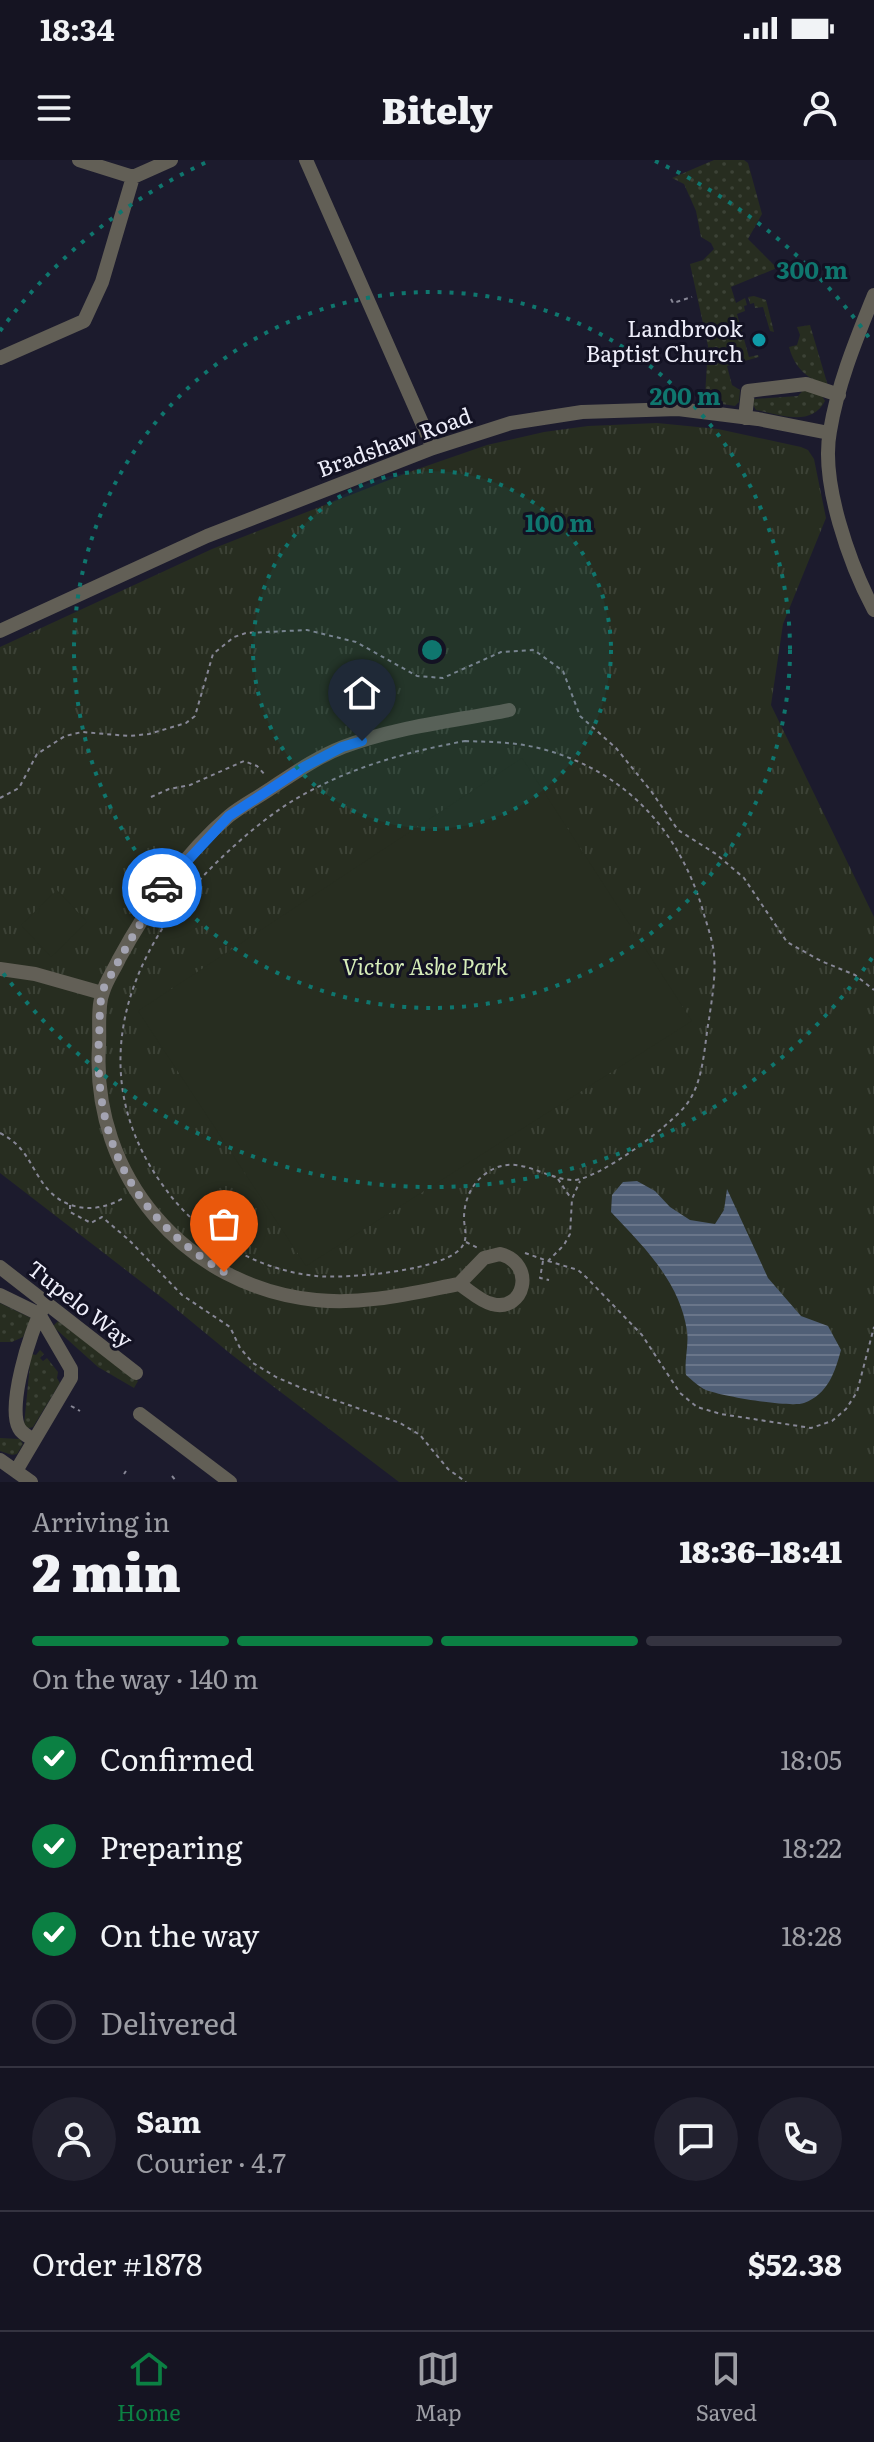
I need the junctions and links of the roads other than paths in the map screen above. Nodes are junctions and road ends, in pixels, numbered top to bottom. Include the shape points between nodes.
1 (79, 160) edge
2 (171, 160) edge
3 (306, 160) edge
4 (133, 177) junction
5 (874, 295) edge
6 (0, 358) edge
7 (839, 395) junction
8 (745, 418) junction
9 (829, 433) junction
10 (433, 448) junction
11 (874, 610) edge
12 (0, 631) edge
13 (509, 710) dead end
14 (0, 969) edge
15 (102, 993) junction
16 (0, 1267) edge
17 (459, 1284) dead end
18 (0, 1295) edge
19 (42, 1309) junction
20 (136, 1373) dead end
21 (140, 1414) dead end
22 (34, 1440) junction
23 (0, 1460) edge
24 (16, 1471) junction
25 (31, 1482) edge
26 (230, 1482) edge

1 - 4 street
2 - 4 street
3 - 10 street
4 - 6 street via 102,282 84,321
5 - 7 street via 854,340
7 - 8 street via 806,384 748,391
7 - 9 street
8 - 9 street, Bradshaw Road
8 - 10 street, Bradshaw Road via 678,409 582,412 511,423
9 - 11 street via 842,530
10 - 12 street, Bradshaw Road via 207,536
13 - 15 street via 342,747 229,816 167,881
14 - 15 street
15 - 17 street via 97,1067 110,1139 135,1190 165,1228 201,1258 270,1291 315,1300 363,1301
16 - 19 street, Tupelo Way
18 - 19 street
19 - 20 street, Tupelo Way
19 - 22 street via 25,1354 17,1407 20,1431
19 - 22 street via 71,1378
21 - 26 street
22 - 24 street
23 - 24 street
24 - 25 street

